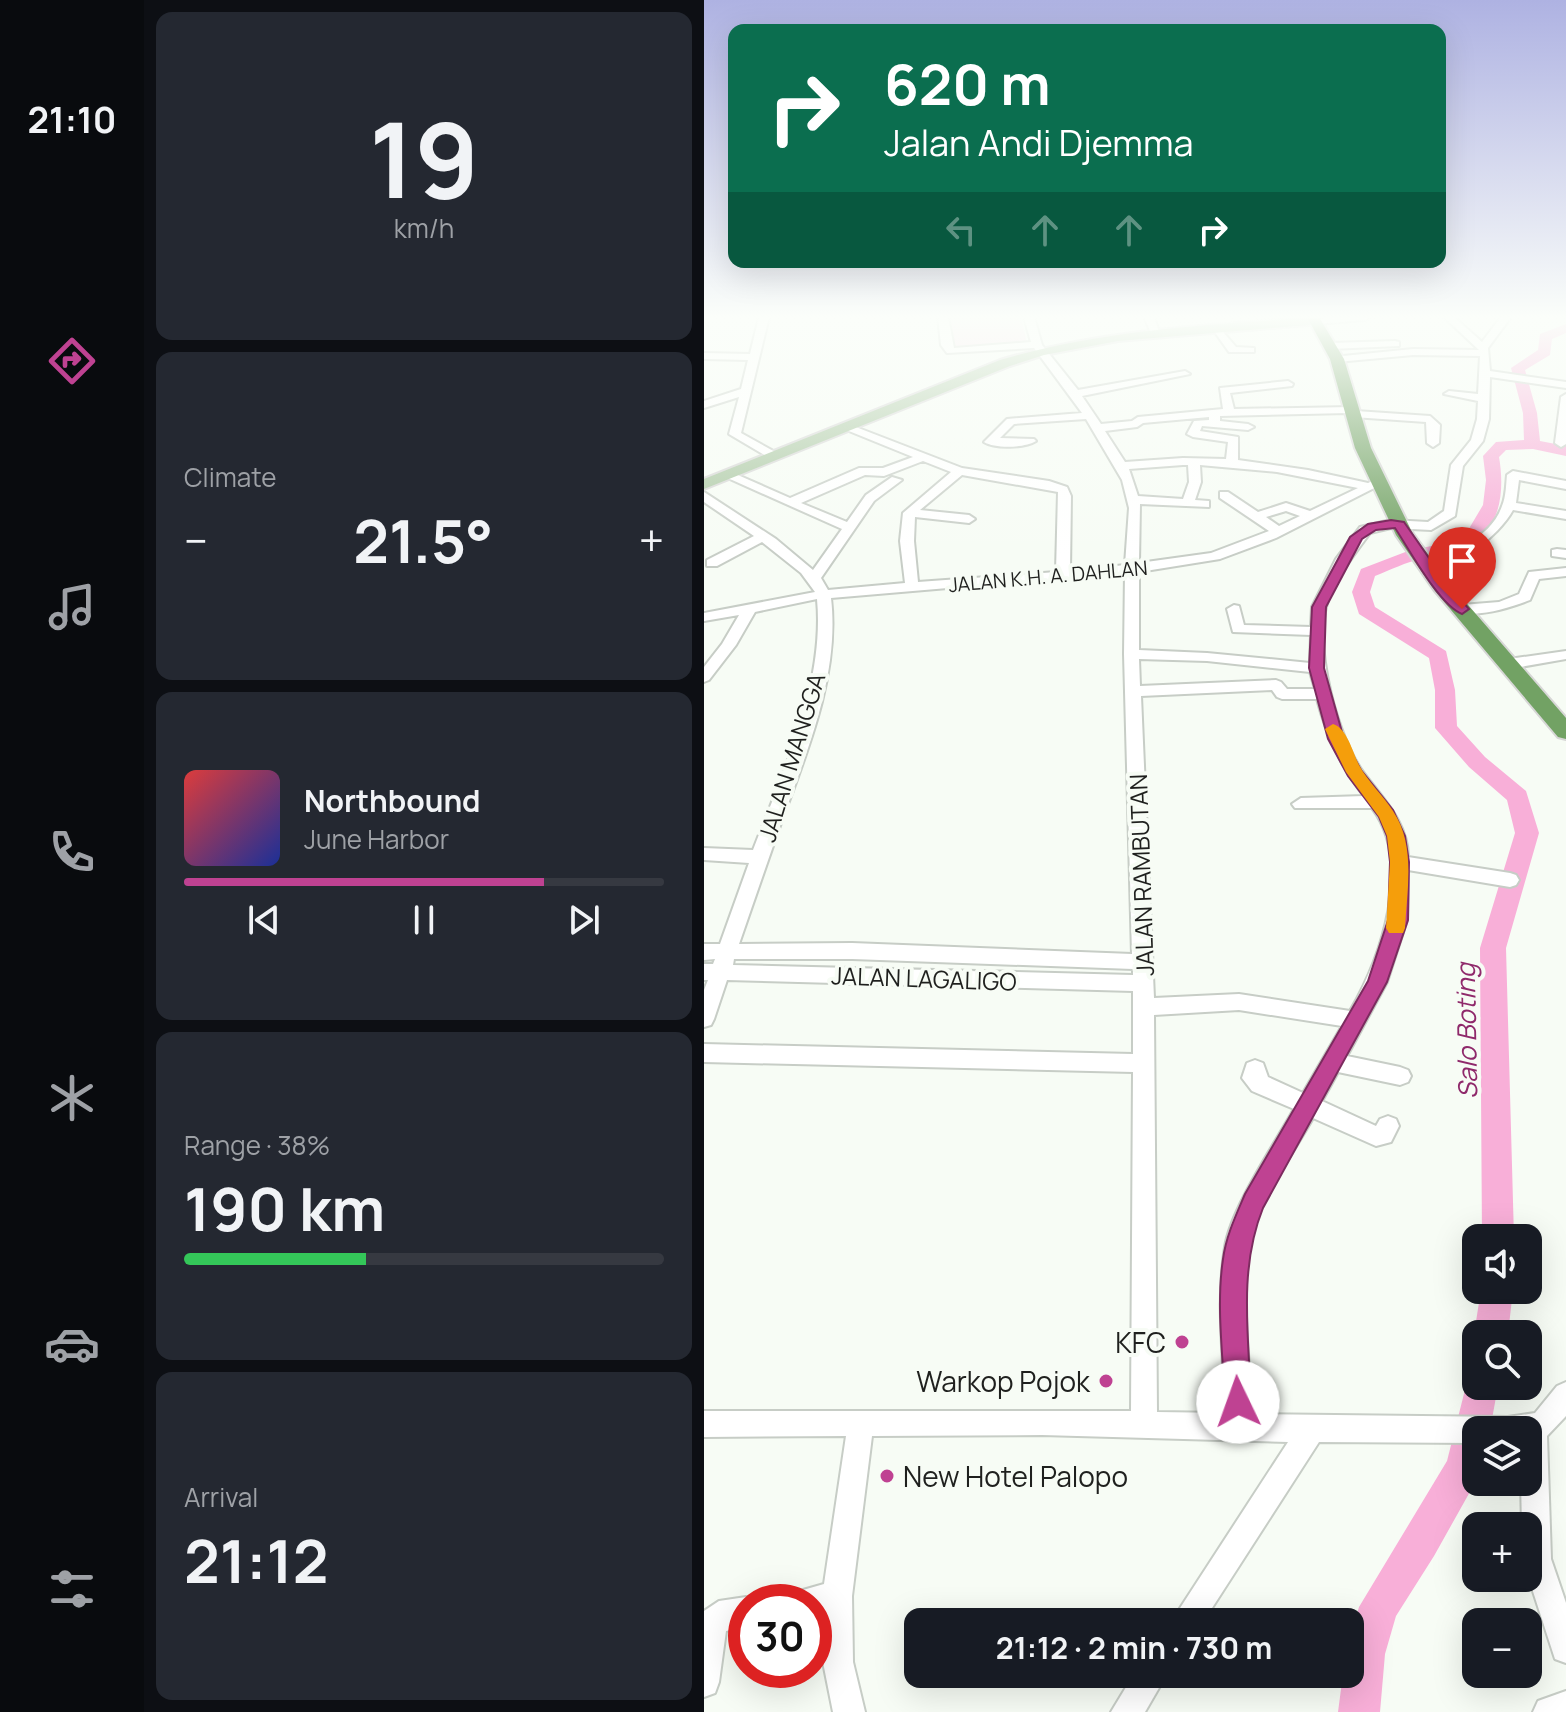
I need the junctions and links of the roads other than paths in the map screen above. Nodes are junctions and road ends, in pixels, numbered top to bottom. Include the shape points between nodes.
1 (728, 397) edge
2 (744, 397) edge
3 (922, 397) edge
4 (1078, 397) edge
5 (1225, 397) edge
6 (1347, 397) edge
7 (1475, 397) edge
8 (1566, 397) edge
9 (1485, 398) joint
10 (704, 405) edge
11 (1352, 412) junction
12 (1229, 413) junction
13 (1088, 416) junction
14 (1215, 418) junction
15 (848, 427) junction
16 (1248, 427) dead end
17 (1101, 432) junction
18 (1030, 441) dead end
19 (990, 442) junction
20 (1433, 443) dead end
21 (1561, 443) dead end
22 (773, 456) junction
23 (923, 457) junction
24 (1194, 464) junction
25 (1232, 465) junction
26 (1122, 466) junction
27 (962, 472) junction
28 (727, 475) junction
29 (896, 480) dead end
30 (704, 484) edge
31 (1373, 485) junction
32 (1566, 485) edge
33 (1224, 495) dead end
34 (704, 496) edge
35 (1134, 500) junction
36 (1188, 502) junction
37 (790, 503) junction
38 (1205, 504) dead end
39 (1509, 506) junction
40 (909, 513) junction
41 (1566, 515) edge
42 (1257, 516) junction
43 (1311, 516) junction
44 (969, 519) dead end
45 (848, 527) junction
46 (1278, 531) junction
47 (761, 537) junction
48 (1406, 537) junction
49 (712, 563) dead end
50 (1424, 564) junction
51 (1132, 569) junction
52 (1566, 572) edge
53 (1063, 574) junction
54 (814, 578) junction
55 (912, 588) junction
56 (824, 594) junction
57 (749, 609) junction
58 (1234, 609) dead end
59 (1462, 609) junction
60 (704, 617) edge
61 (1316, 631) junction
62 (1131, 654) junction
63 (1566, 655) edge
64 (1509, 664) junction
65 (1317, 668) junction
66 (704, 677) edge
67 (1135, 691) junction
68 (1324, 694) junction
69 (1559, 717) edge
70 (1566, 732) edge
71 (1378, 802) junction
72 (1301, 804) dead end
73 (704, 854) edge
74 (760, 857) junction
75 (1399, 862) junction
76 (1510, 880) dead end
77 (729, 949) junction
78 (852, 951) junction
79 (704, 952) edge
80 (1006, 957) junction
81 (712, 972) edge
82 (844, 975) junction
83 (1002, 981) junction
84 (1144, 984) junction
85 (704, 1019) edge
86 (1357, 1020) junction
87 (704, 1053) edge
88 (1333, 1062) junction
89 (1143, 1063) junction
90 (1255, 1069) dead end
91 (1400, 1076) dead end
92 (1308, 1105) junction
93 (1388, 1126) dead end
94 (1566, 1395) edge
95 (861, 1422) junction
96 (1542, 1422) edge
97 (704, 1424) edge
98 (1144, 1426) junction
99 (1239, 1427) junction
100 (1462, 1428) edge
101 (1312, 1429) junction
102 (1529, 1496) edge
103 (837, 1596) junction
104 (832, 1597) edge
105 (1195, 1608) edge
106 (728, 1615) edge
107 (1566, 1648) edge
108 (704, 1682) edge
109 (1143, 1688) edge
110 (1566, 1706) edge
111 (849, 1712) edge
112 (1127, 1712) edge
113 (1549, 1712) edge

1 - 10 street
2 - 22 street via 735,436
3 - 15 main road
4 - 13 street, JALAN RAMBUTAN
5 - 12 street
6 - 11 highway
7 - 9 street
8 - 21 street
9 - 48 street via 1479,437 1457,465 1450,513
11 - 12 street
11 - 20 street via 1430,419
11 - 31 highway
12 - 14 street
13 - 17 street, JALAN RAMBUTAN
13 - 19 street via 1011,421
14 - 16 street
14 - 17 street via 1141,420 1134,425 1136,435
14 - 25 street via 1198,423 1193,434 1233,438
15 - 22 main road
15 - 23 street
17 - 26 street, JALAN RAMBUTAN
18 - 19 street
19 - 27 street
22 - 28 main road
23 - 27 street
23 - 37 street via 884,472 863,471
24 - 25 street
24 - 26 street
24 - 36 street
25 - 31 street
26 - 35 street, JALAN RAMBUTAN
27 - 40 street
27 - 53 street via 1063,490
28 - 30 main road
28 - 37 street
29 - 45 street via 875,493
31 - 43 street, JALAN K.H. A. DAHLAN
31 - 48 highway
32 - 39 street via 1513,475
33 - 42 street
34 - 47 street
35 - 36 street
35 - 51 street, JALAN RAMBUTAN
36 - 38 street
37 - 45 street
39 - 41 street
39 - 50 street via 1479,544
40 - 44 street
40 - 55 street
42 - 43 street via 1286,507
42 - 46 street
43 - 46 street, JALAN K.H. A. DAHLAN
45 - 54 street
46 - 51 street, JALAN K.H. A. DAHLAN via 1215,556
47 - 49 street
47 - 54 street
48 - 50 highway
48 - 61 street via 1373,526 1357,537 1324,595
50 - 59 highway
51 - 53 street, JALAN K.H. A. DAHLAN
51 - 62 street, JALAN RAMBUTAN
52 - 59 street via 1534,575 1525,597 1507,605
53 - 55 street, JALAN K.H. A. DAHLAN
54 - 56 street
55 - 56 street, JALAN K.H. A. DAHLAN
56 - 57 street, JALAN K.H. A. DAHLAN
56 - 74 street, JALAN MANGGA via 816,689
57 - 60 street, JALAN K.H. A. DAHLAN
57 - 66 street
58 - 61 street via 1238,629
59 - 64 highway
61 - 65 street
62 - 65 street
62 - 67 street, JALAN RAMBUTAN
63 - 64 street
64 - 69 highway
65 - 68 street
67 - 68 street via 1276,685 1282,694
67 - 84 street, JALAN RAMBUTAN
68 - 71 street via 1336,739
69 - 70 highway
71 - 72 street
71 - 75 street via 1396,836
73 - 74 street
74 - 77 street, JALAN MANGGA
75 - 76 street
75 - 86 street via 1398,920 1377,982
77 - 78 street, JALAN LAGALIGO
77 - 79 street, JALAN LAGALIGO
77 - 81 street, JALAN MANGGA
78 - 80 street, JALAN LAGALIGO
78 - 82 street
80 - 83 street
80 - 84 street, JALAN LAGALIGO
81 - 82 street, JALAN LAGALIGO
81 - 85 street, JALAN MANGGA
82 - 83 street, JALAN LAGALIGO
83 - 84 street, JALAN LAGALIGO
84 - 86 street
84 - 89 street, JALAN RAMBUTAN
86 - 88 street
87 - 89 street
88 - 91 street
88 - 92 street
89 - 98 street, JALAN RAMBUTAN
90 - 92 street via 1255,1081
92 - 93 street via 1376,1136
92 - 99 street via 1237,1244
94 - 96 street
95 - 97 street
95 - 98 street
95 - 103 street
98 - 99 street
99 - 101 street
100 - 101 street
101 - 105 street
102 - 107 street via 1537,1559
103 - 104 street
103 - 111 street via 837,1656
106 - 108 street via 712,1625
109 - 112 street
110 - 113 street

